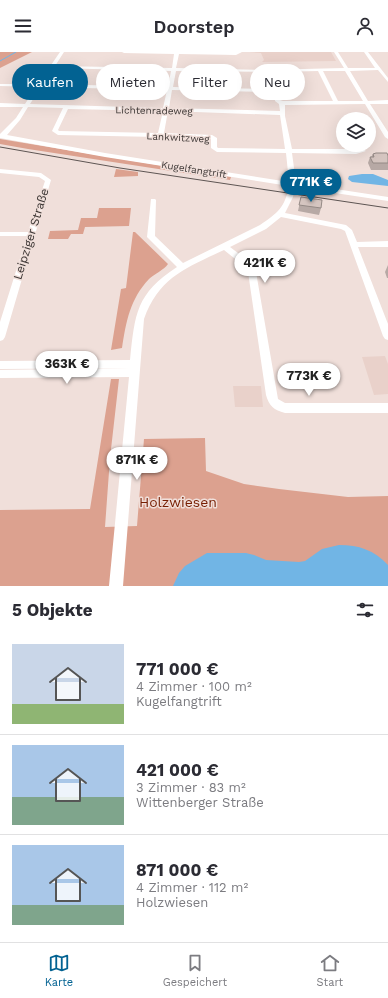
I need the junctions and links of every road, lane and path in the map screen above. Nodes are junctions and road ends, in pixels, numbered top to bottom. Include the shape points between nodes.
1 (62, 52) edge
2 (124, 52) edge
3 (176, 52) edge
4 (240, 52) edge
5 (336, 52) edge
6 (366, 52) edge
7 (54, 64) edge
8 (88, 68) edge
9 (173, 69) junction
10 (346, 69) junction
11 (379, 69) junction
12 (305, 70) edge
13 (320, 70) junction
14 (250, 71) edge
15 (388, 81) edge
16 (170, 84) edge
17 (0, 86) edge
18 (12, 86) edge
19 (170, 89) edge
20 (250, 91) edge
21 (30, 100) edge
22 (167, 100) edge
23 (278, 100) edge
24 (336, 102) junction
25 (366, 102) junction
26 (388, 102) edge
27 (282, 103) junction
28 (0, 106) edge
29 (26, 107) junction
30 (66, 108) junction
31 (165, 110) junction
32 (282, 113) junction
33 (159, 135) junction
34 (1, 137) edge
35 (388, 137) edge
36 (289, 152) junction
37 (336, 152) edge
38 (0, 171) edge
39 (292, 185) junction
40 (388, 199) edge
41 (153, 200) dead end
42 (280, 214) junction
43 (0, 234) edge
44 (31, 234) junction
45 (388, 244) edge
46 (354, 245) junction
47 (224, 246) junction
48 (182, 267) junction
49 (388, 336) edge
50 (0, 337) edge
51 (0, 365) edge
52 (134, 369) junction
53 (0, 374) edge
54 (388, 408) edge
55 (116, 586) edge

1 - 7 street
2 - 3 street
3 - 4 street
3 - 9 street
5 - 10 street
6 - 11 street
8 - 9 street
9 - 14 street
9 - 16 street
10 - 11 street
10 - 13 street
10 - 25 street
11 - 15 street
12 - 13 street
13 - 24 street
17 - 18 street
19 - 20 street
21 - 29 street
22 - 31 street
23 - 27 street
24 - 25 street
24 - 27 street
25 - 26 street
25 - 35 street
27 - 32 street
28 - 29 street, Lichtenradeweg
29 - 30 street, Lichtenradeweg
29 - 34 street
30 - 31 street, Lichtenradeweg
30 - 33 street, Lankwitzweg via 55,130 58,133
31 - 32 street, Lichtenradeweg
31 - 33 street
32 - 36 street
33 - 36 street, Lankwitzweg via 212,137 214,148 217,150
34 - 39 street, Kugelfangtrift
36 - 37 street, Lankwitzweg
36 - 39 street
38 - 44 street, Leipziger Straße via 41,175 48,180
39 - 40 street, Kugelfangtrift
39 - 42 street via 288,202
41 - 48 street via 151,237
42 - 46 street via 343,226 348,230
42 - 47 street via 263,227
43 - 44 street
44 - 50 street, Leipziger Straße
45 - 46 street
46 - 49 street
47 - 48 street
47 - 54 street via 247,264 252,272 272,400 276,404 285,408
48 - 52 street via 163,280 147,300 140,319
51 - 52 street
52 - 53 street
52 - 55 street

